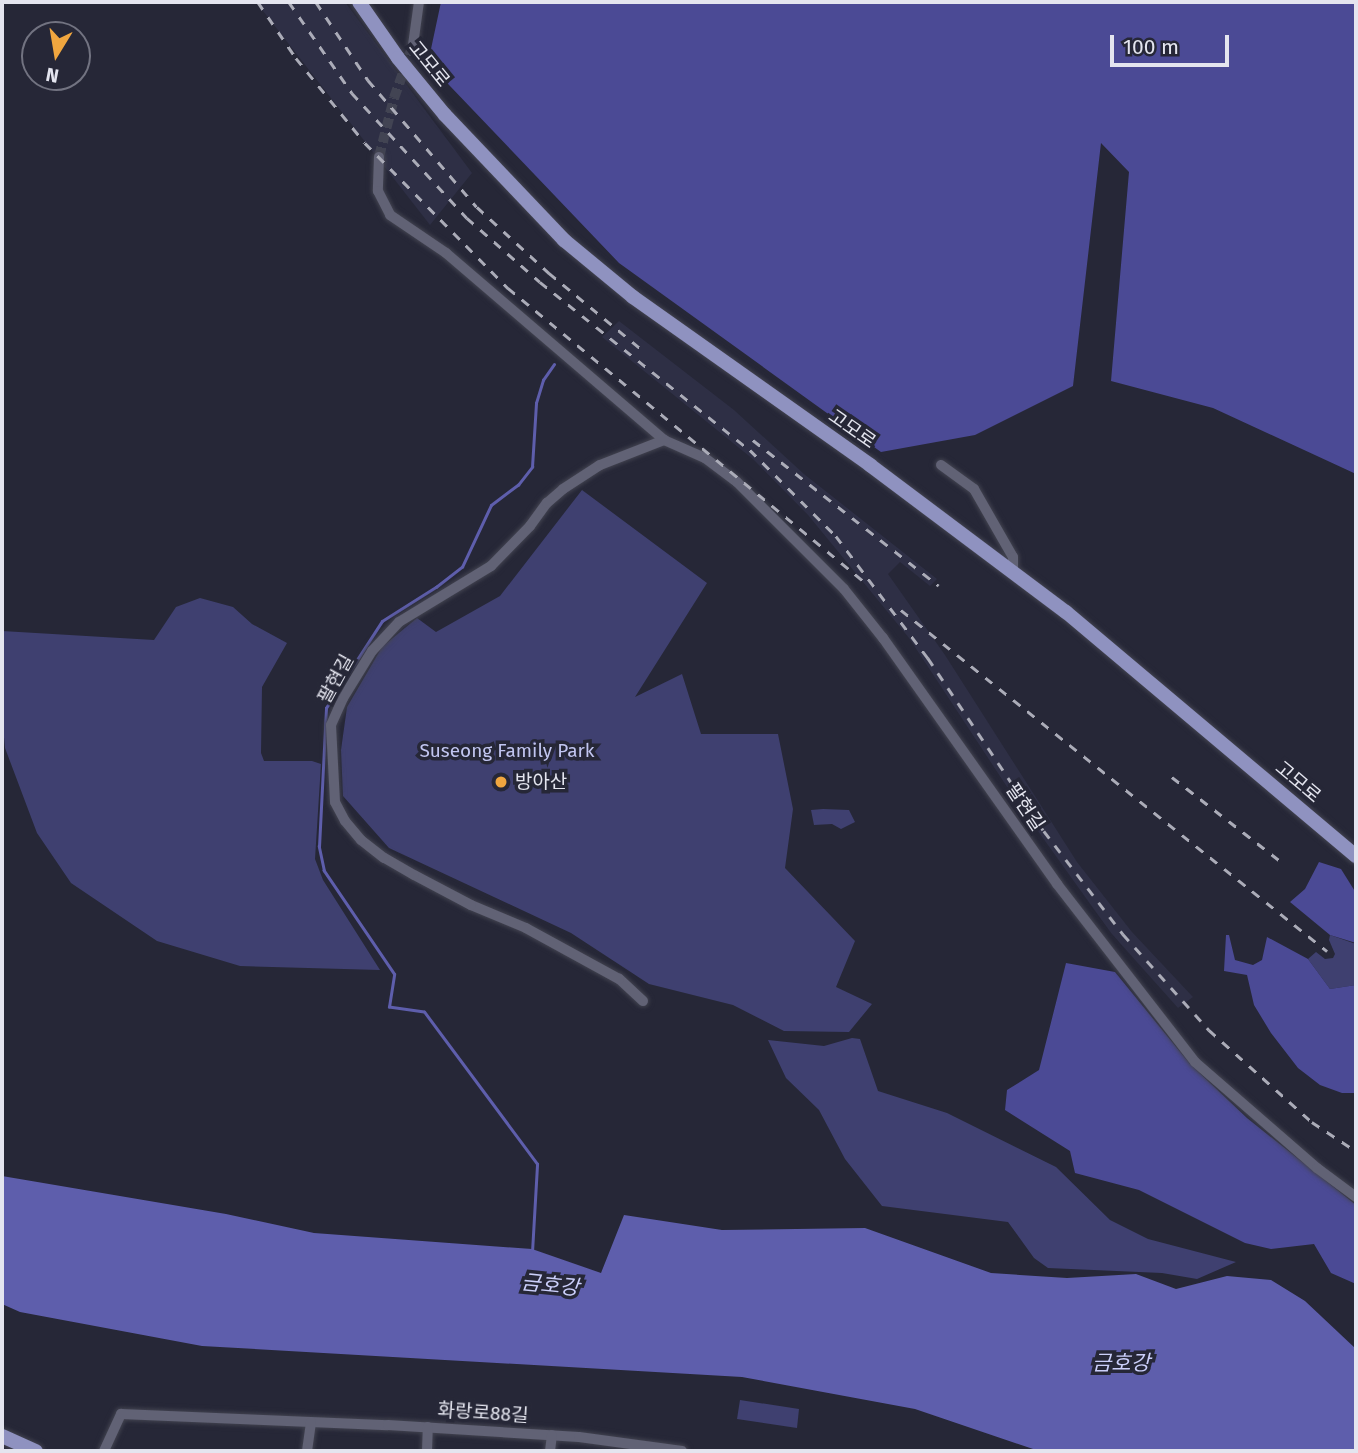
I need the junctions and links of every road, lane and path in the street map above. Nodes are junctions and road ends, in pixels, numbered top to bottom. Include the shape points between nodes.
1 (359, 2) edge
2 (419, 2) edge
3 (413, 45) tunnel mouth
4 (379, 157) tunnel mouth
5 (664, 440) junction
6 (942, 465) dead end
7 (1013, 572) junction
8 (1356, 856) edge
9 (643, 1001) dead end
10 (1356, 1197) edge
11 (311, 1422) junction
12 (428, 1427) junction
13 (552, 1435) junction
14 (2, 1436) edge
15 (36, 1451) edge
16 (104, 1451) edge
17 (307, 1451) edge
18 (427, 1451) edge
19 (550, 1451) edge
20 (682, 1451) edge

1 - 7 main road, 고모로 via 445,115 564,240 633,297
2 - 3 street
4 - 5 street, 팔현길 via 379,191 390,215 446,253
5 - 9 street, 팔현길 via 600,465 563,489 491,566 399,622 372,651 331,725 335,802 361,840 414,875 609,973
5 - 10 street, 팔현길 via 689,448 737,482 844,589 1057,884 1186,1052 1214,1081
6 - 7 street via 974,489 1013,557
7 - 8 main road, 고모로
11 - 12 street, 화랑로88길
11 - 16 street, 화랑로88길 via 121,1414
11 - 17 street
12 - 13 street, 화랑로88길
12 - 18 street
13 - 19 street
13 - 20 street, 화랑로88길
14 - 15 main road

